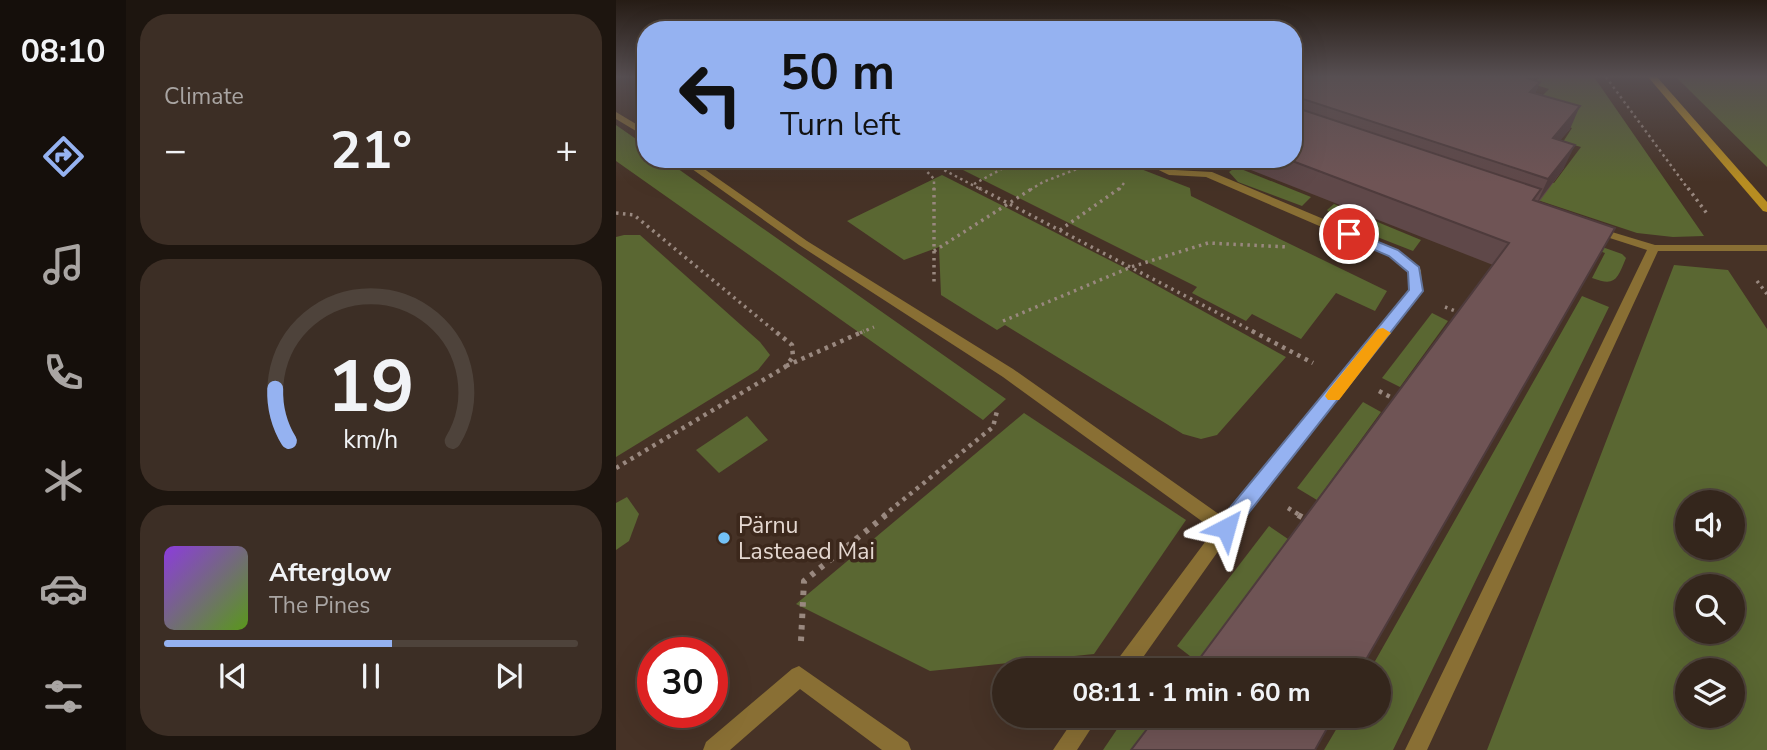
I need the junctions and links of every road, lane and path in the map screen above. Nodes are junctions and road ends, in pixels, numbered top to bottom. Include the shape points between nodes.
1 (1632, 112) edge
2 (1682, 112) edge
3 (616, 115) edge
4 (637, 128) edge
5 (696, 168) edge
6 (924, 168) edge
7 (941, 168) edge
8 (1003, 168) edge
9 (1080, 168) edge
10 (1135, 168) edge
11 (1162, 168) edge
12 (973, 184) junction
13 (1009, 203) junction
14 (1767, 209) edge
15 (616, 213) edge
16 (1580, 225) edge
17 (1060, 230) junction
18 (1654, 248) junction
19 (1733, 248) junction
20 (1767, 248) edge
21 (1300, 249) dead end
22 (934, 251) junction
23 (1131, 267) junction
24 (908, 310) junction
25 (1003, 321) dead end
26 (935, 327) junction
27 (785, 367) junction
28 (1008, 373) junction
29 (1346, 380) junction
30 (616, 468) edge
31 (1226, 528) junction
32 (1131, 658) edge
33 (799, 676) junction
34 (1080, 728) edge
35 (714, 750) edge
36 (900, 750) edge
37 (1064, 750) edge
38 (1416, 750) edge

1 - 19 path
2 - 14 street
3 - 4 street
5 - 24 street
6 - 22 path via 934,179
7 - 12 path
8 - 12 path
9 - 13 path via 1043,182
10 - 17 path via 1117,192
11 - 29 street via 1173,173 1208,174 1393,253 1415,270 1416,291
12 - 13 path
13 - 17 path
13 - 22 path
15 - 27 path via 634,215 792,345 793,357
16 - 18 street
17 - 23 path
18 - 19 street
18 - 38 street
19 - 20 street
21 - 23 path via 1208,243
22 - 26 path
23 - 25 path
23 - 29 path
24 - 26 street
24 - 27 path
26 - 28 street
27 - 30 path
28 - 31 street
28 - 33 path via 993,427 804,581
29 - 31 street
31 - 32 street
33 - 35 street
33 - 36 street
34 - 37 street

